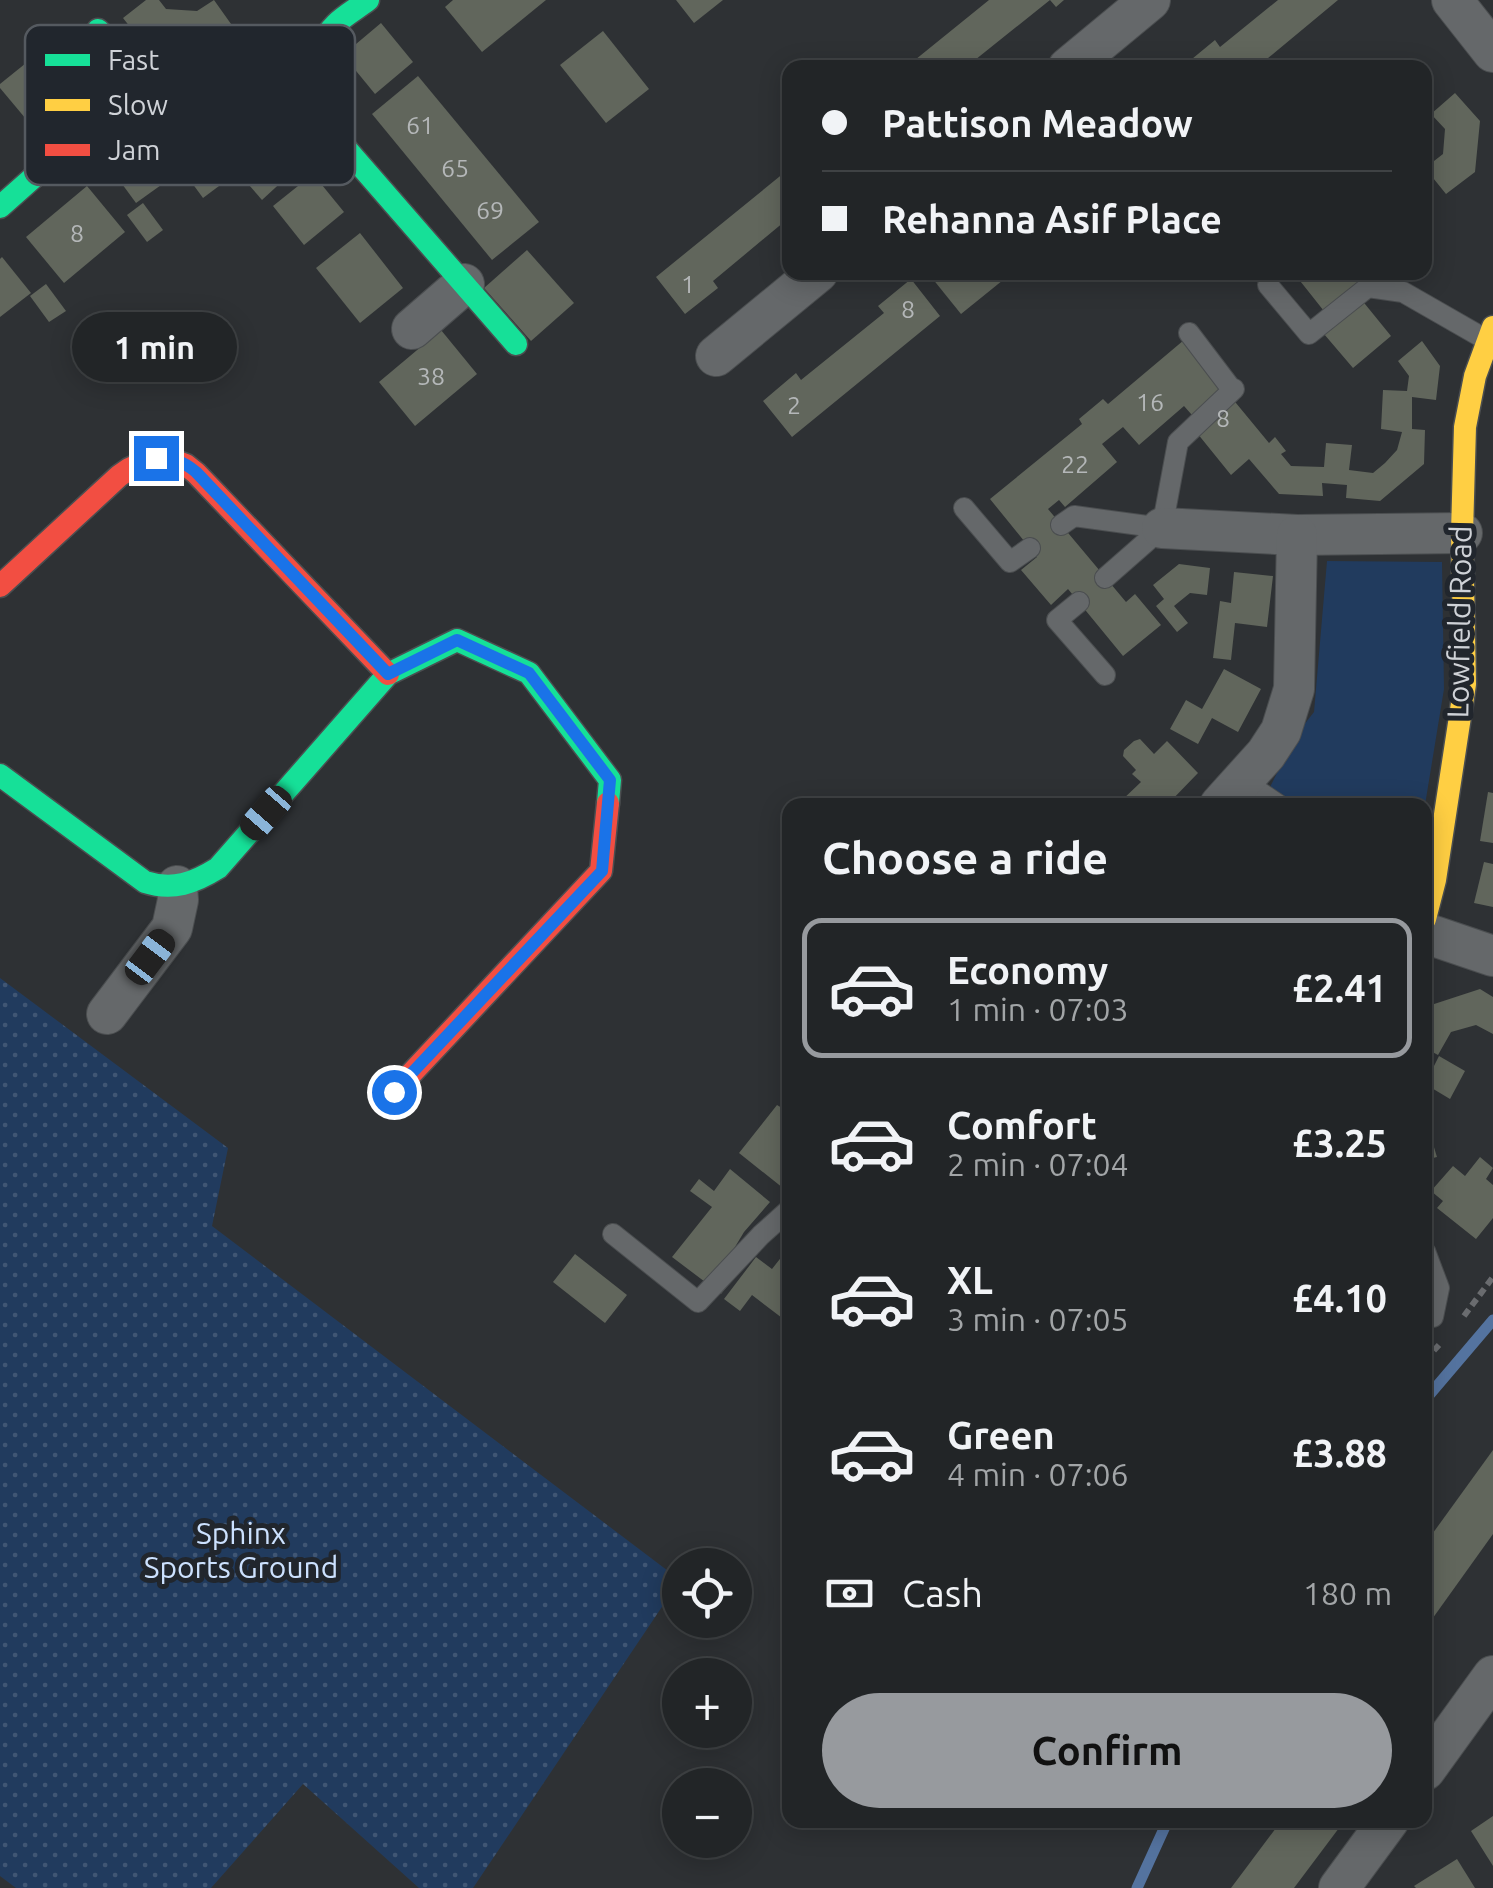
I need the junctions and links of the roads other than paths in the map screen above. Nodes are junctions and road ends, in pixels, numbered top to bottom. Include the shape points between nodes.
1 (368, 0) edge
2 (1150, 0) edge
3 (1452, 0) edge
4 (336, 25) edge
5 (1493, 52) edge
6 (1078, 60) edge
7 (355, 159) edge
8 (25, 185) edge
9 (0, 207) edge
10 (808, 280) edge
11 (464, 284) junction
12 (1268, 285) dead end
13 (412, 329) dead end
14 (1189, 333) dead end
15 (1490, 334) edge
16 (516, 344) dead end
17 (716, 356) dead end
18 (964, 508) dead end
19 (1061, 525) dead end
20 (1162, 528) junction
21 (1462, 534) junction
22 (1297, 535) junction
23 (1030, 548) dead end
24 (1106, 578) dead end
25 (0, 586) edge
26 (1078, 602) dead end
27 (388, 674) junction
28 (1106, 675) dead end
29 (1479, 685) edge
30 (0, 775) edge
31 (1231, 792) edge
32 (1432, 866) edge
33 (178, 886) junction
34 (1432, 935) edge
35 (1493, 956) edge
36 (107, 1014) dead end
37 (394, 1092) dead end
38 (782, 1217) edge
39 (613, 1234) dead end
40 (1432, 1270) edge
41 (1433, 1318) dead end
42 (1493, 1676) edge
43 (1432, 1760) edge
44 (1382, 1828) edge
45 (1339, 1888) edge

1 - 4 street
2 - 6 street
3 - 5 street
7 - 11 street
8 - 9 street
10 - 17 street
11 - 13 street
11 - 16 street
12 - 15 lane via 1309,334 1368,287 1403,292
14 - 20 lane via 1234,389 1178,442
15 - 21 street, Lowfield Road via 1465,427
18 - 23 lane via 1010,562
19 - 20 lane via 1074,516
20 - 22 street
20 - 24 lane
21 - 22 street
21 - 29 street, Lowfield Road
22 - 31 street via 1294,689 1282,731
25 - 27 street via 119,476 138,463 171,458 196,472
26 - 28 lane via 1058,620
27 - 33 street via 218,868
27 - 37 street via 457,640 529,673 610,780 602,871
29 - 32 street, Lowfield Road
30 - 33 street via 145,882
33 - 36 street via 172,928
34 - 35 street
38 - 39 lane via 698,1302
40 - 41 lane via 1439,1288
42 - 43 street
44 - 45 street

